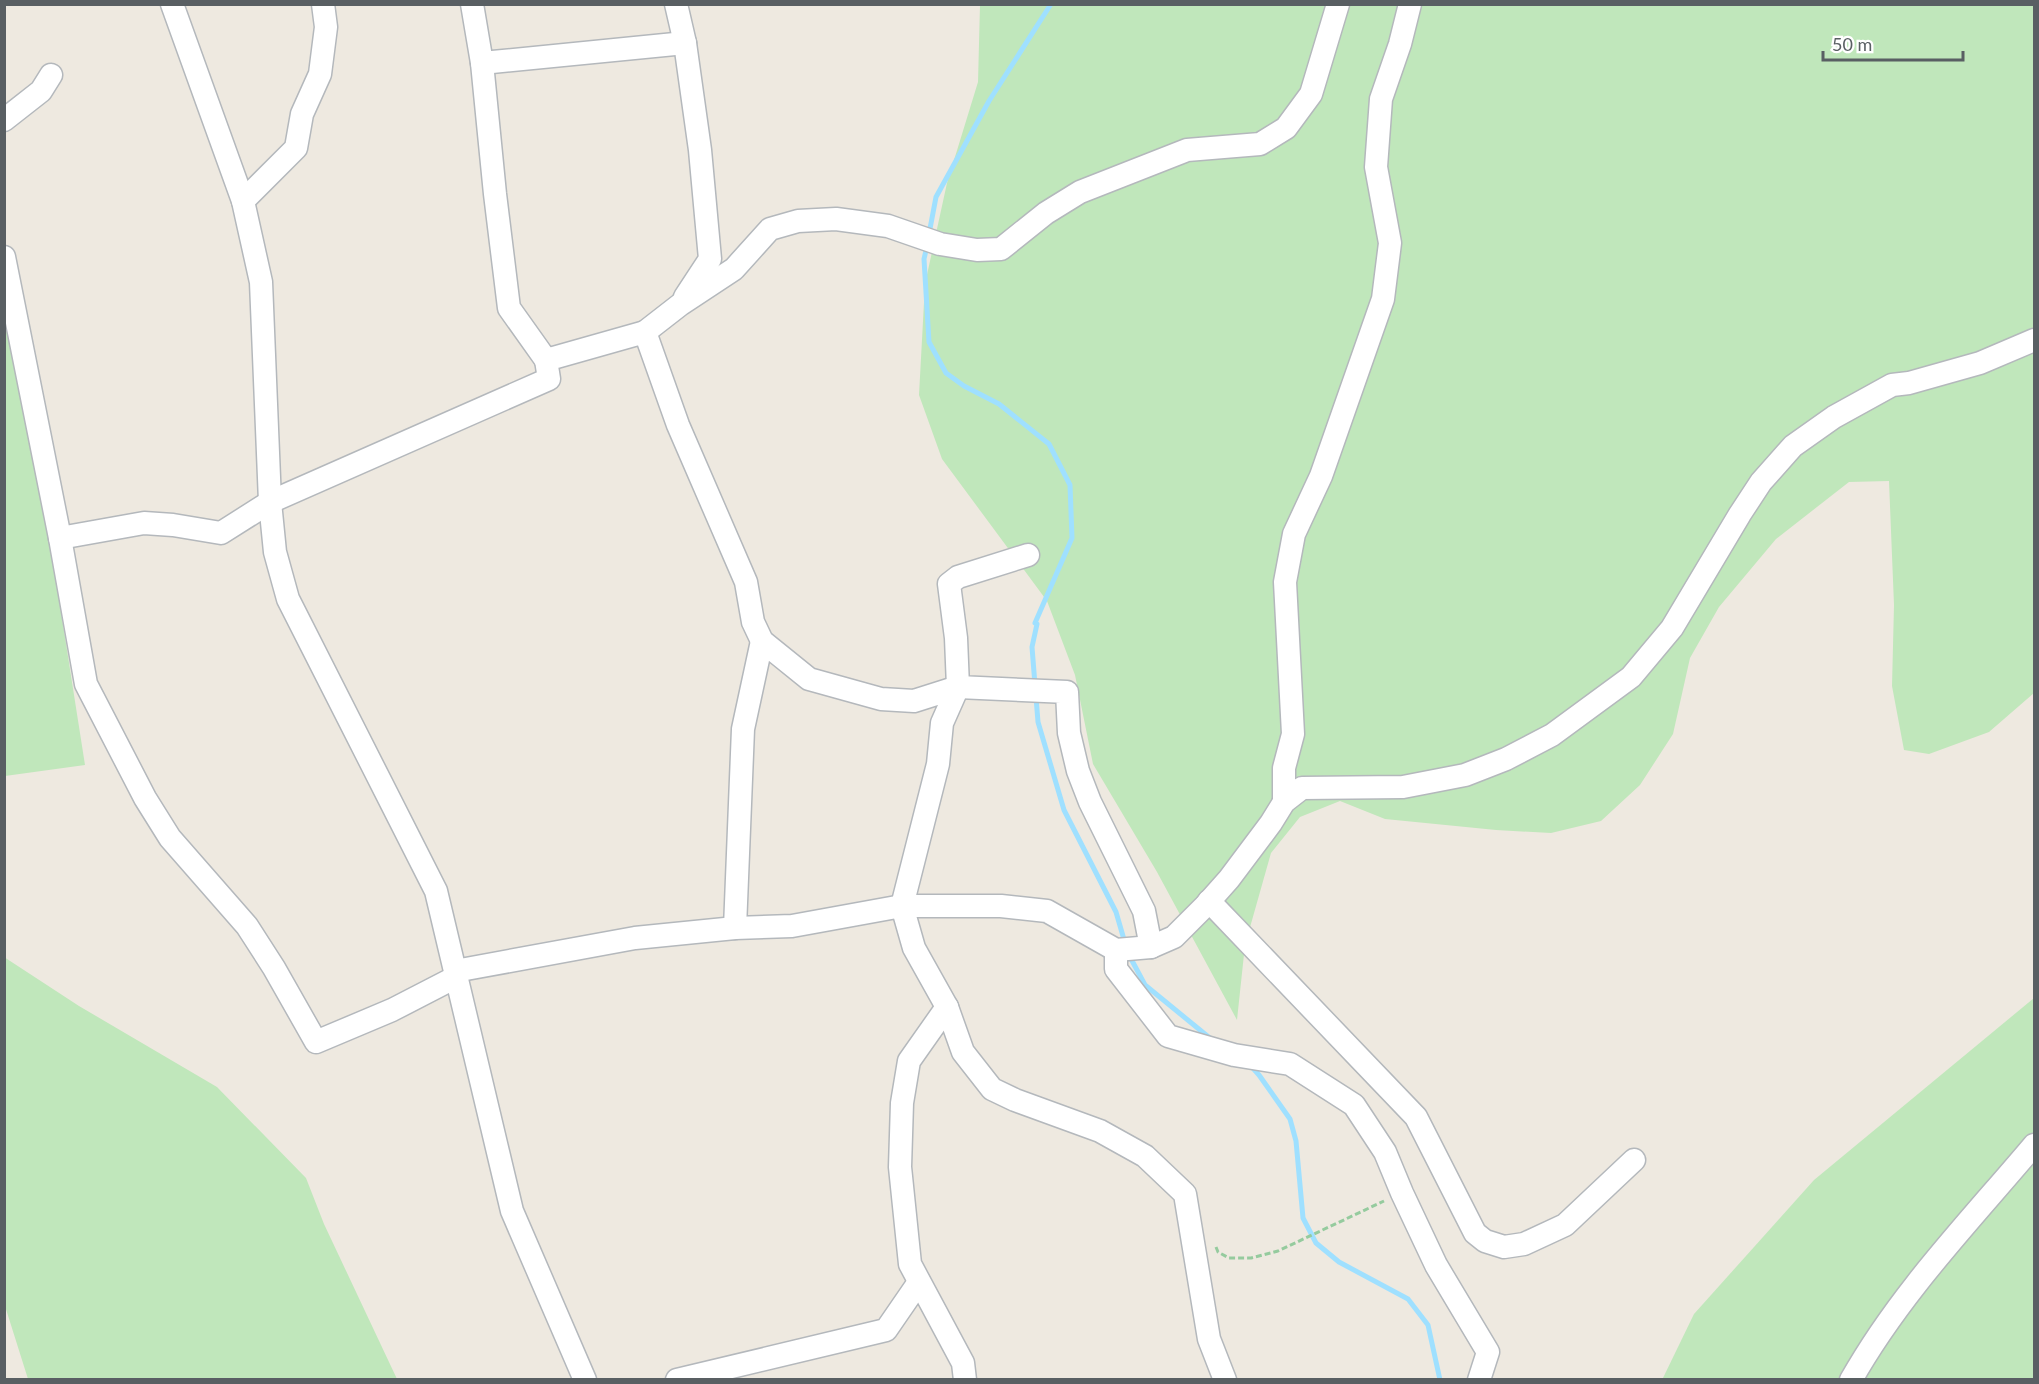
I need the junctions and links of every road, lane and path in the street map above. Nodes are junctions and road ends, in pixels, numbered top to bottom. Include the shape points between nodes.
1 (172, 4) edge
2 (323, 4) edge
3 (472, 4) edge
4 (676, 4) edge
5 (1338, 4) edge
6 (1410, 4) edge
7 (685, 43) junction
8 (482, 63) junction
9 (51, 75) dead end
10 (4, 120) edge
11 (243, 201) junction
12 (4, 257) edge
13 (681, 304) junction
14 (645, 332) junction
15 (2034, 340) edge
16 (546, 360) junction
17 (270, 502) junction
18 (60, 538) junction
19 (1028, 555) dead end
20 (762, 640) junction
21 (958, 687) junction
22 (1284, 802) junction
23 (1209, 901) junction
24 (902, 906) junction
25 (735, 928) junction
26 (1151, 947) junction
27 (1116, 950) junction
28 (455, 974) junction
29 (946, 1007) junction
30 (2034, 1145) edge
31 (1634, 1160) dead end
32 (1402, 1193) junction
33 (1214, 1241) dead end
34 (919, 1282) junction
35 (585, 1380) edge
36 (677, 1380) edge
37 (965, 1380) edge
38 (1225, 1380) edge
39 (1479, 1380) edge
40 (1851, 1380) edge

1 - 11 street
2 - 11 street via 326,27 320,74 302,114 296,148
3 - 8 street
4 - 7 street
5 - 13 street via 1311,94 1286,128 1260,144 1187,150 1091,188 1046,213 1001,249 940,244 888,226 836,219 798,221 770,229 734,269
6 - 22 street via 1381,99 1376,167 1390,243 1383,299 1321,476 1294,534 1285,582 1293,734 1284,768
7 - 8 street
7 - 13 street via 710,259
8 - 16 street via 509,308
9 - 10 street via 41,91
11 - 17 street via 261,282
12 - 18 street
13 - 14 street
14 - 16 street
14 - 20 street via 678,425 746,582 753,622
15 - 22 street via 1980,363 1892,385 1834,417 1793,446 1756,490 1672,628 1630,677 1552,735 1465,775 1403,787 1302,788
16 - 17 street via 549,379
17 - 18 street via 221,533 144,523
17 - 28 street via 275,552 288,599 436,891
18 - 28 street via 86,684 145,798 171,838 247,926 316,1042 392,1010
19 - 21 street via 958,577 950,585
20 - 21 street via 809,679 881,699 914,701
20 - 25 street via 743,729
21 - 24 street via 942,723 938,764
21 - 26 street via 1067,692 1069,733 1078,771 1144,911
22 - 23 street
23 - 26 street via 1174,937
23 - 31 street via 1416,1117 1475,1233 1485,1241 1504,1247 1524,1244 1565,1225
24 - 25 street via 792,926
24 - 27 street via 1001,906 1047,911
24 - 29 street via 914,948
25 - 28 street via 635,938
26 - 27 street
27 - 32 street via 1116,969 1168,1036 1234,1055 1290,1064 1354,1105 1385,1152
28 - 35 street via 512,1211
29 - 34 street via 909,1060 902,1102 900,1167 910,1264
29 - 38 street via 963,1052 992,1089 1100,1131 1145,1156 1185,1194 1209,1339
30 - 40 street via 1886,1322
32 - 33 path via 1278,1251 1251,1258 1229,1258 1218,1252
32 - 39 street via 1436,1266 1488,1352
34 - 36 street via 886,1330
34 - 37 street via 963,1363

